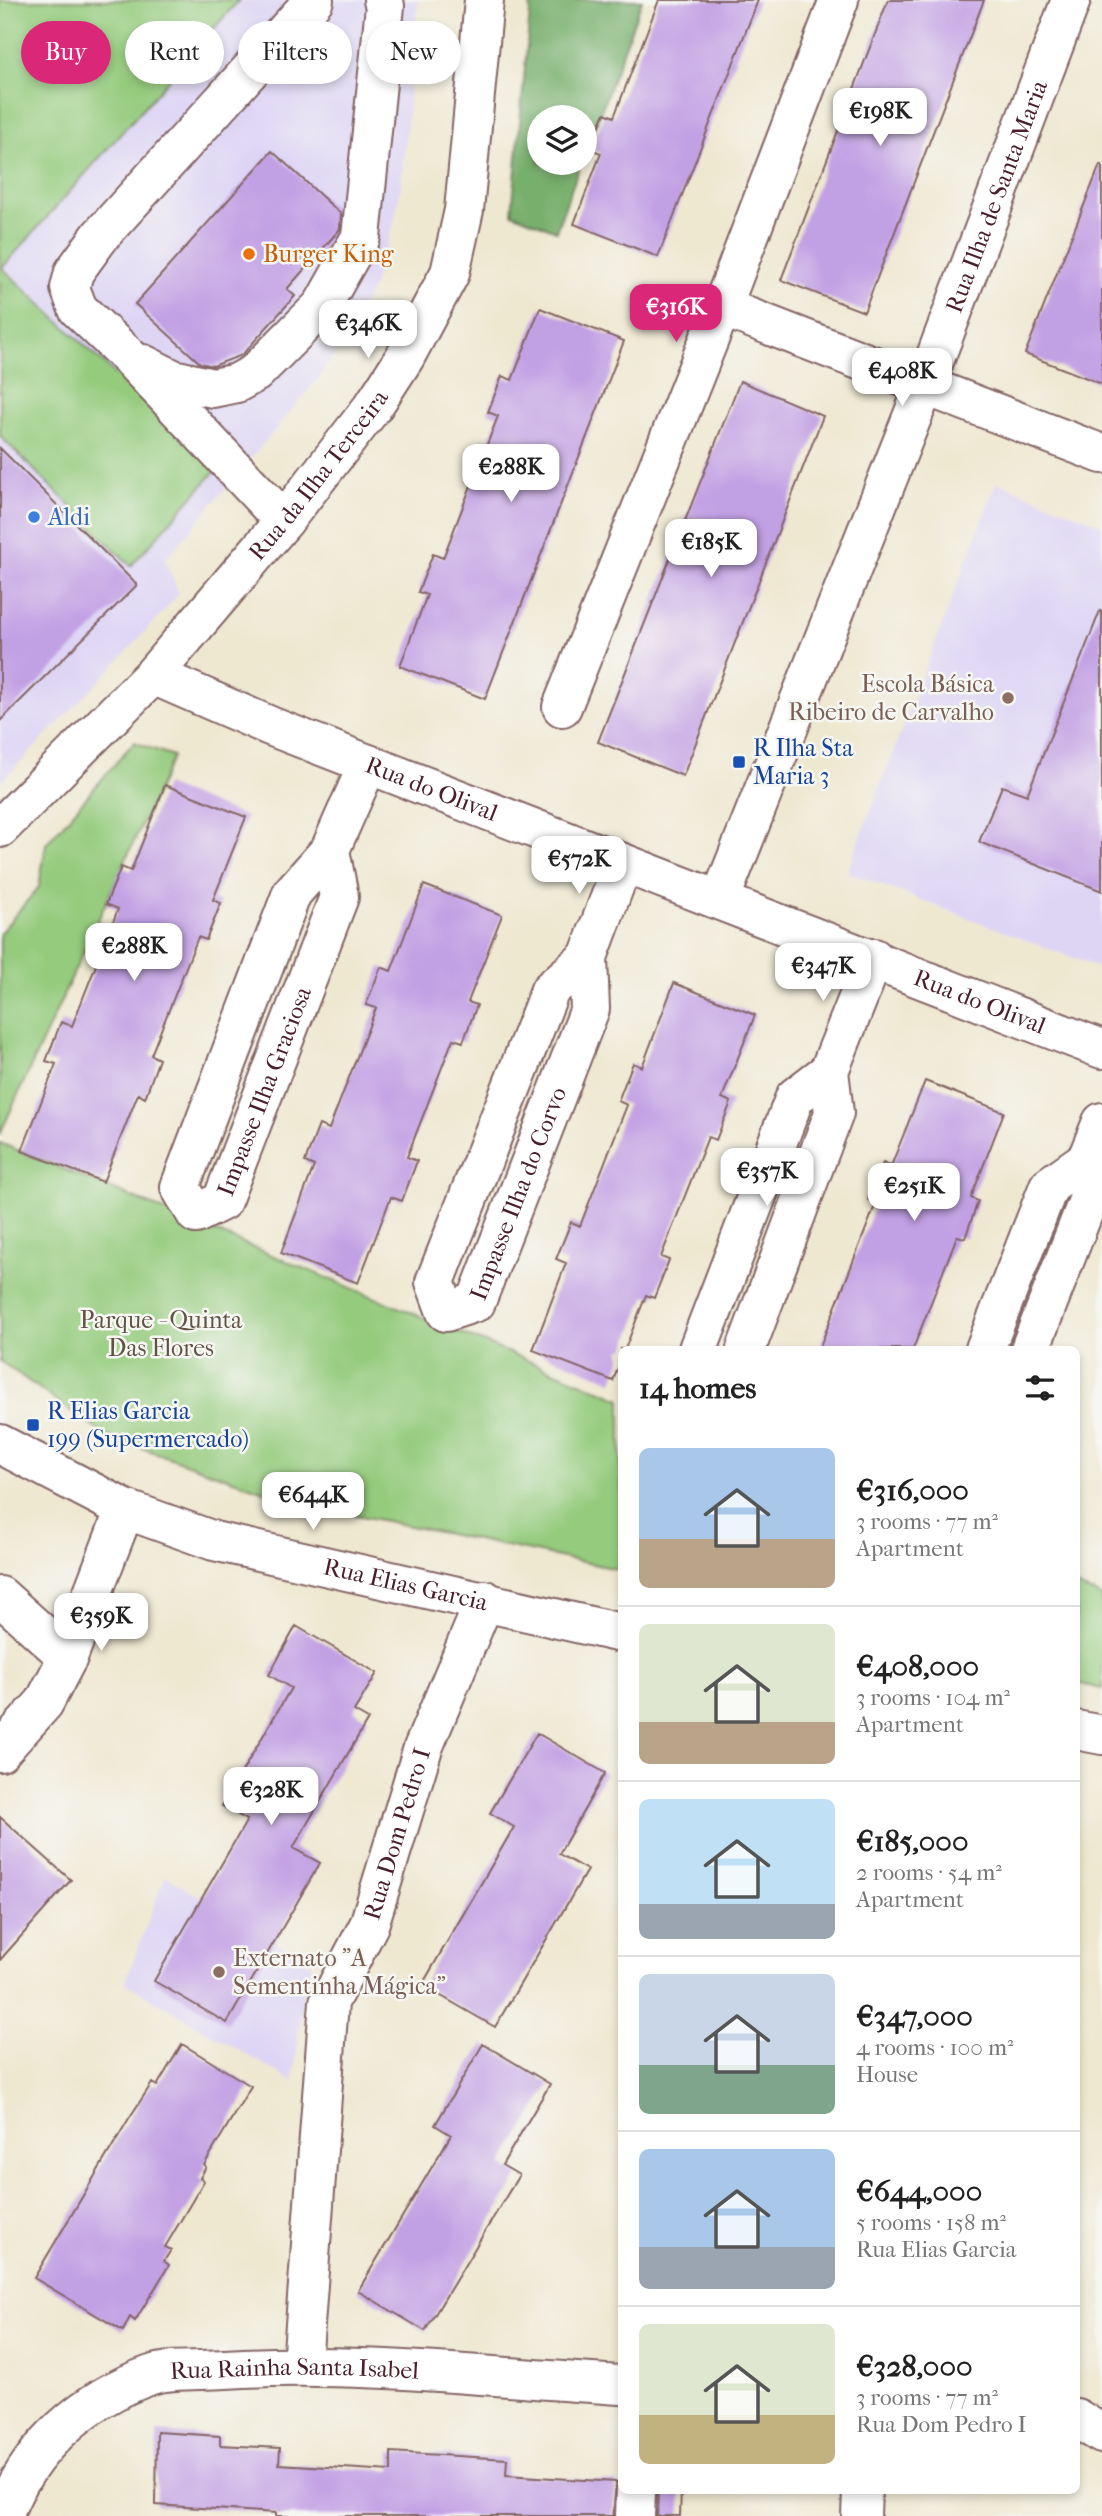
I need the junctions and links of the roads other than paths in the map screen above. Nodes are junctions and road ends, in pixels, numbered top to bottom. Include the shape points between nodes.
1 (314, 0) edge
2 (383, 0) edge
3 (484, 0) edge
4 (839, 0) edge
5 (1071, 0) edge
6 (722, 307) junction
7 (129, 357) junction
8 (925, 385) junction
9 (1102, 454) edge
10 (284, 521) junction
11 (153, 675) junction
12 (562, 707) dead end
13 (368, 764) junction
14 (7, 810) edge
15 (330, 850) junction
16 (623, 863) junction
17 (720, 900) junction
18 (588, 957) junction
19 (874, 958) junction
20 (1102, 1049) edge
21 (829, 1071) junction
22 (1102, 1122) edge
23 (1087, 1159) junction
24 (699, 1346) edge
25 (747, 1346) edge
26 (986, 1346) edge
27 (1031, 1346) edge
28 (0, 1444) edge
29 (125, 1509) junction
30 (0, 1595) edge
31 (485, 1600) junction
32 (618, 1632) edge
33 (68, 1657) junction
34 (1080, 1731) edge
35 (1102, 1735) edge
36 (0, 1752) edge
37 (302, 2364) junction
38 (618, 2385) edge
39 (1080, 2420) edge
40 (1102, 2434) edge
41 (636, 2494) edge
42 (862, 2494) edge
43 (5, 2501) edge
44 (635, 2516) edge
45 (861, 2516) edge

1 - 7 street via 101,235 74,272 70,288 78,309
2 - 7 street via 361,237 322,306 255,373 237,383 213,388 173,379
3 - 10 street, Rua da Ilha Terceira via 464,210 450,273 380,396
4 - 6 street
5 - 8 street, Rua Ilha de Santa Maria
6 - 8 street
6 - 12 street
7 - 10 street
8 - 9 street
8 - 17 street, Rua Ilha de Santa Maria
10 - 11 street, Rua da Ilha Terceira
11 - 13 street, Rua do Olival
11 - 14 street, Rua da Ilha Terceira
13 - 15 street, Impasse Ilha Graciosa
13 - 16 street, Rua do Olival
15 - 15 street, Impasse Ilha Graciosa via 339,897 222,1201 196,1214 180,1187 292,893
16 - 17 street, Rua do Olival
16 - 18 street, Impasse Ilha do Corvo
17 - 19 street, Rua do Olival
18 - 18 street, Impasse Ilha do Corvo via 590,1009 476,1301 446,1312 435,1282 550,990
19 - 20 street, Rua do Olival
19 - 21 street
21 - 24 street via 795,1097
21 - 25 street via 834,1113
22 - 23 street
23 - 26 street via 1049,1186
23 - 27 street via 1089,1198
28 - 29 street, Rua Elias Garcia
29 - 31 street, Rua Elias Garcia via 214,1541
29 - 33 street
30 - 33 street
31 - 32 street, Rua Elias Garcia
31 - 37 street, Rua Dom Pedro I via 423,1748 369,1926 330,2002
33 - 36 street via 44,1703
34 - 35 street
37 - 38 street, Rua Rainha Santa Isabel
37 - 43 street, Rua Rainha Santa Isabel via 153,2374 99,2398 49,2438
39 - 40 street
41 - 44 street
42 - 45 street

